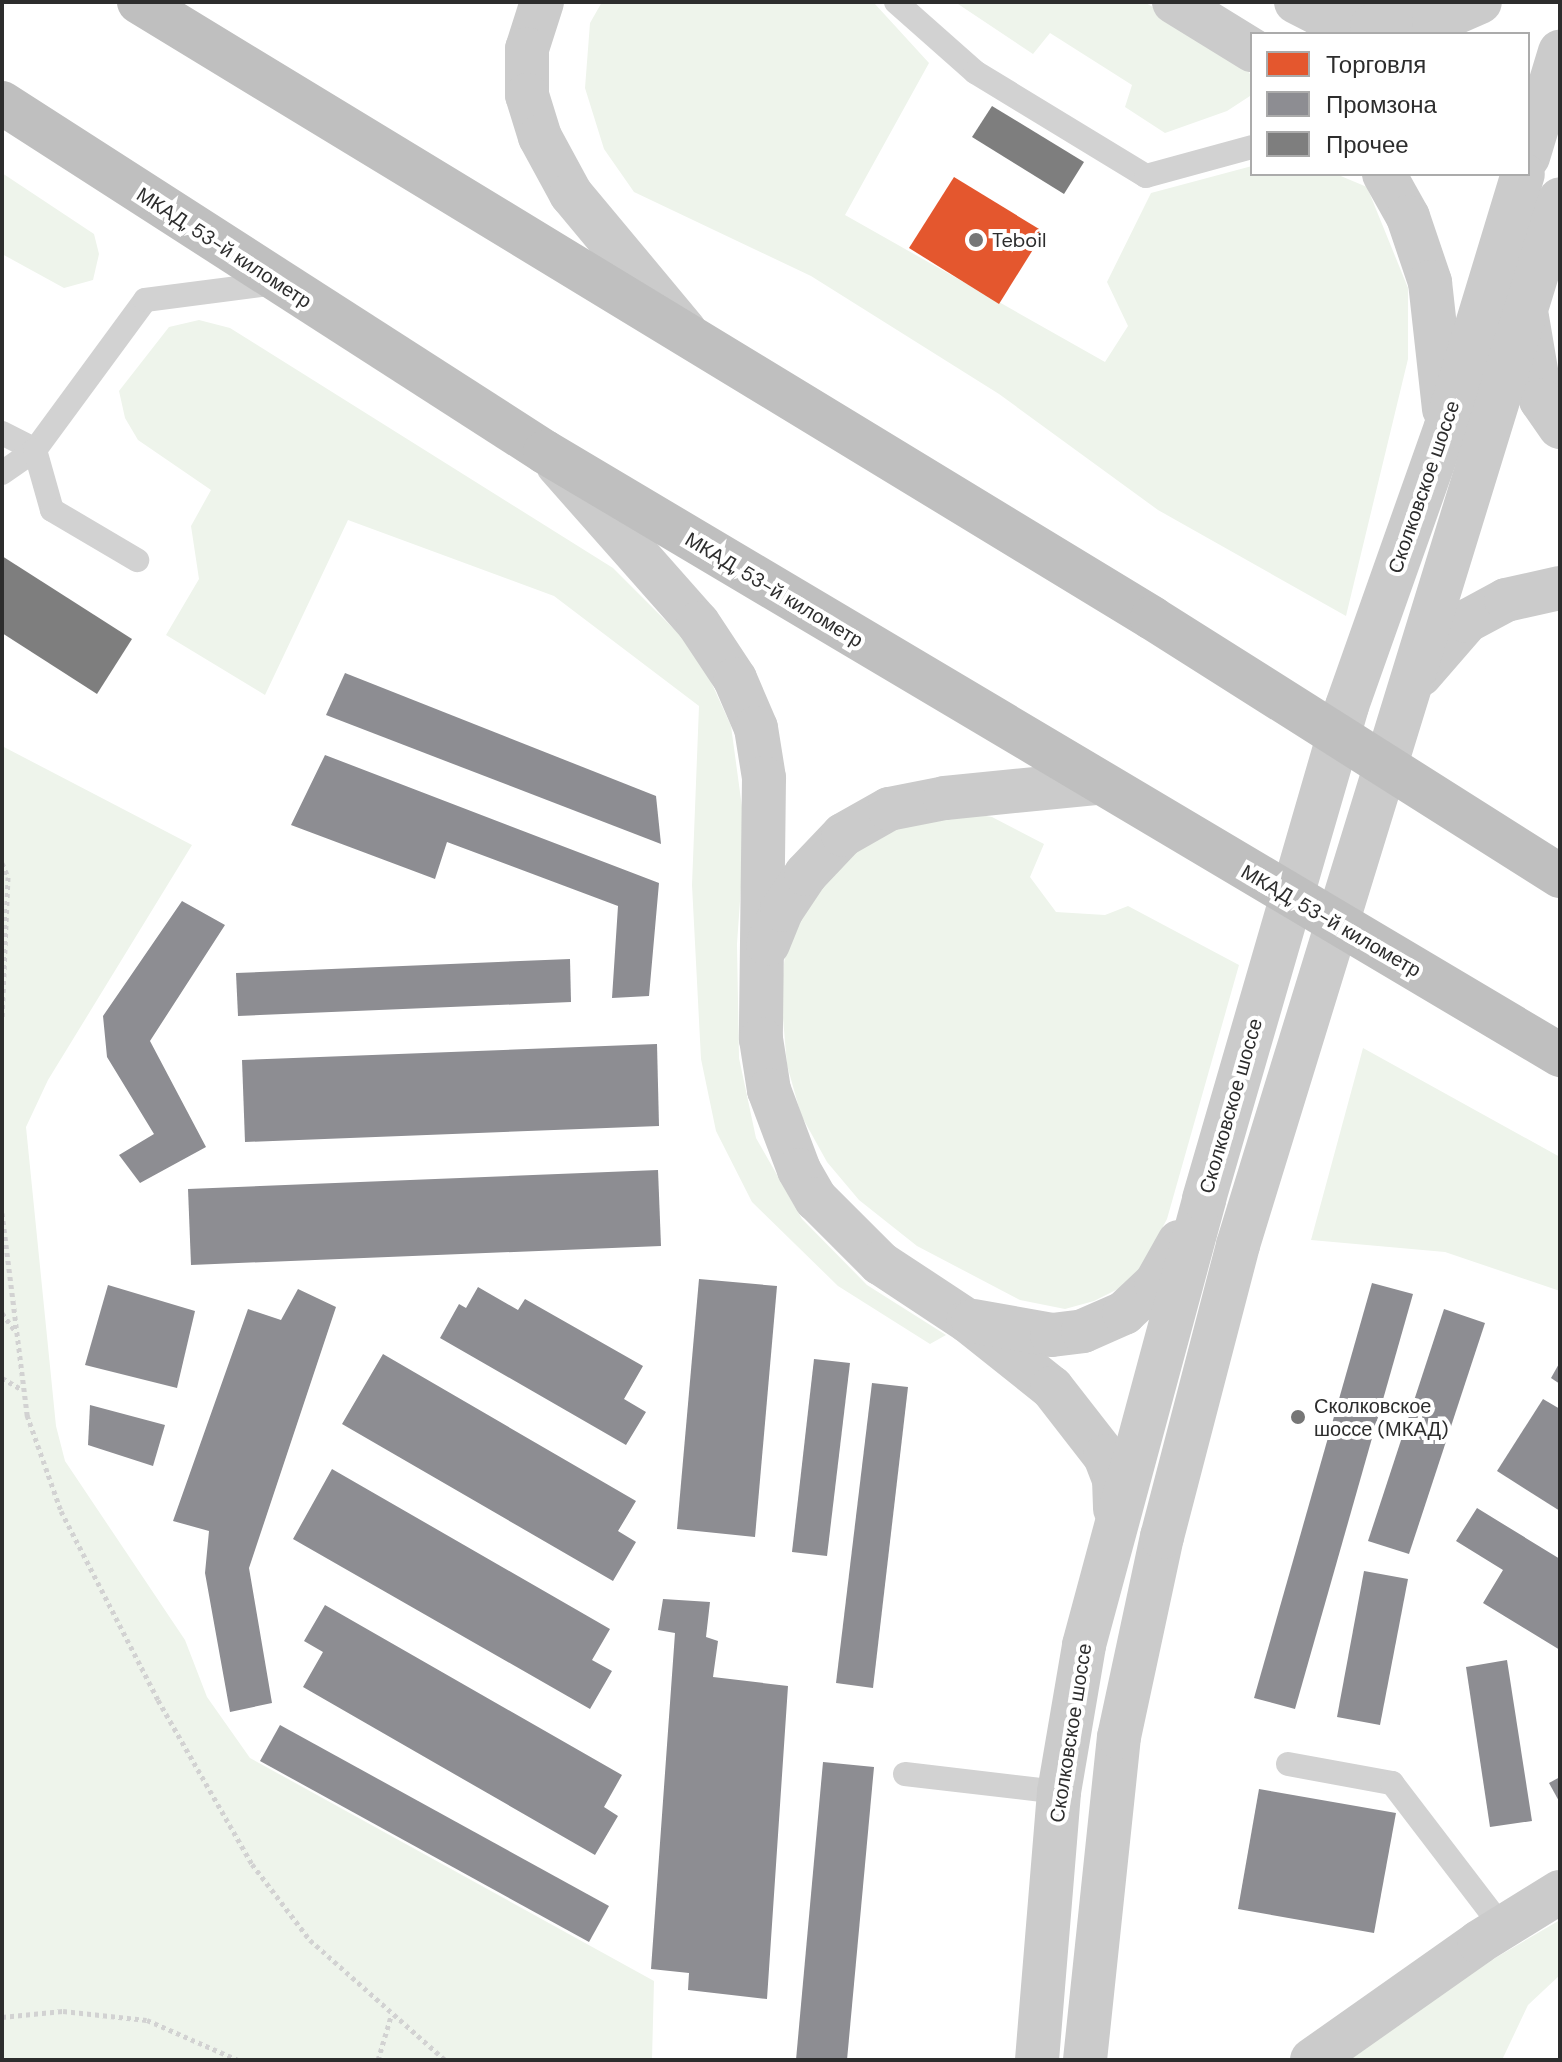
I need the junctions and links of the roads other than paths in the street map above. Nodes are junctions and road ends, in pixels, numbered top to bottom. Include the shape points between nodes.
1 (139, 2) edge
2 (542, 2) edge
3 (896, 2) edge
4 (1174, 2) edge
5 (1296, 2) edge
6 (1480, 2) edge
7 (1250, 49) edge
8 (1560, 52) edge
9 (2, 103) edge
10 (1250, 148) edge
11 (1530, 150) edge
12 (1385, 176) edge
13 (1522, 176) edge
14 (1560, 199) edge
15 (276, 283) junction
16 (1526, 310) junction
17 (697, 345) junction
18 (1446, 427) junction
19 (1560, 427) edge
20 (2, 433) edge
21 (35, 450) junction
22 (545, 452) junction
23 (2, 473) edge
24 (137, 560) dead end
25 (1560, 588) edge
26 (1408, 689) junction
27 (1095, 783) junction
28 (1560, 876) edge
29 (763, 958) junction
30 (1549, 1048) edge
31 (1204, 1199) junction
32 (968, 1321) junction
33 (1116, 1522) junction
34 (1288, 1764) dead end
35 (905, 1774) dead end
36 (1059, 1792) junction
37 (1560, 1892) edge
38 (1502, 1927) junction
39 (1037, 2060) edge
40 (1085, 2060) edge
41 (1312, 2060) edge

1 - 17 highway
2 - 17 main road via 527,49 527,95 540,137 571,194
3 - 10 lane via 975,72 1146,176
4 - 7 main road
5 - 6 main road via 1321,15 1372,26 1434,22
8 - 11 main road
9 - 15 highway, МКАД, 53-й километр
12 - 18 main road via 1408,217 1430,282
13 - 18 main road, Сколковское шоссе
14 - 16 main road
15 - 21 lane via 145,300
15 - 22 highway, МКАД, 53-й километр
16 - 19 main road via 1541,400
16 - 26 main road
17 - 28 highway via 1152,618
18 - 31 main road, Сколковское шоссе via 1347,706
20 - 21 lane
21 - 23 lane
21 - 24 lane via 52,510
22 - 27 highway, МКАД, 53-й километр
22 - 29 main road via 698,623 735,679 756,728 764,778
25 - 26 main road via 1506,600 1467,621
26 - 40 main road via 1238,1245 1162,1537 1119,1737
27 - 29 main road via 889,809 843,835 806,874 782,910
27 - 30 highway, МКАД, 53-й километр
29 - 32 main road via 761,1039 769,1090 780,1128 816,1199 880,1263
31 - 32 main road via 1156,1283 1124,1313 1083,1331 1052,1335
31 - 33 main road, Сколковское шоссе
32 - 33 main road via 1052,1388 1087,1430 1114,1479
33 - 36 main road, Сколковское шоссе via 1084,1645
34 - 38 lane via 1392,1783
35 - 36 lane
36 - 39 main road, Сколковское шоссе
37 - 38 main road
38 - 41 main road

